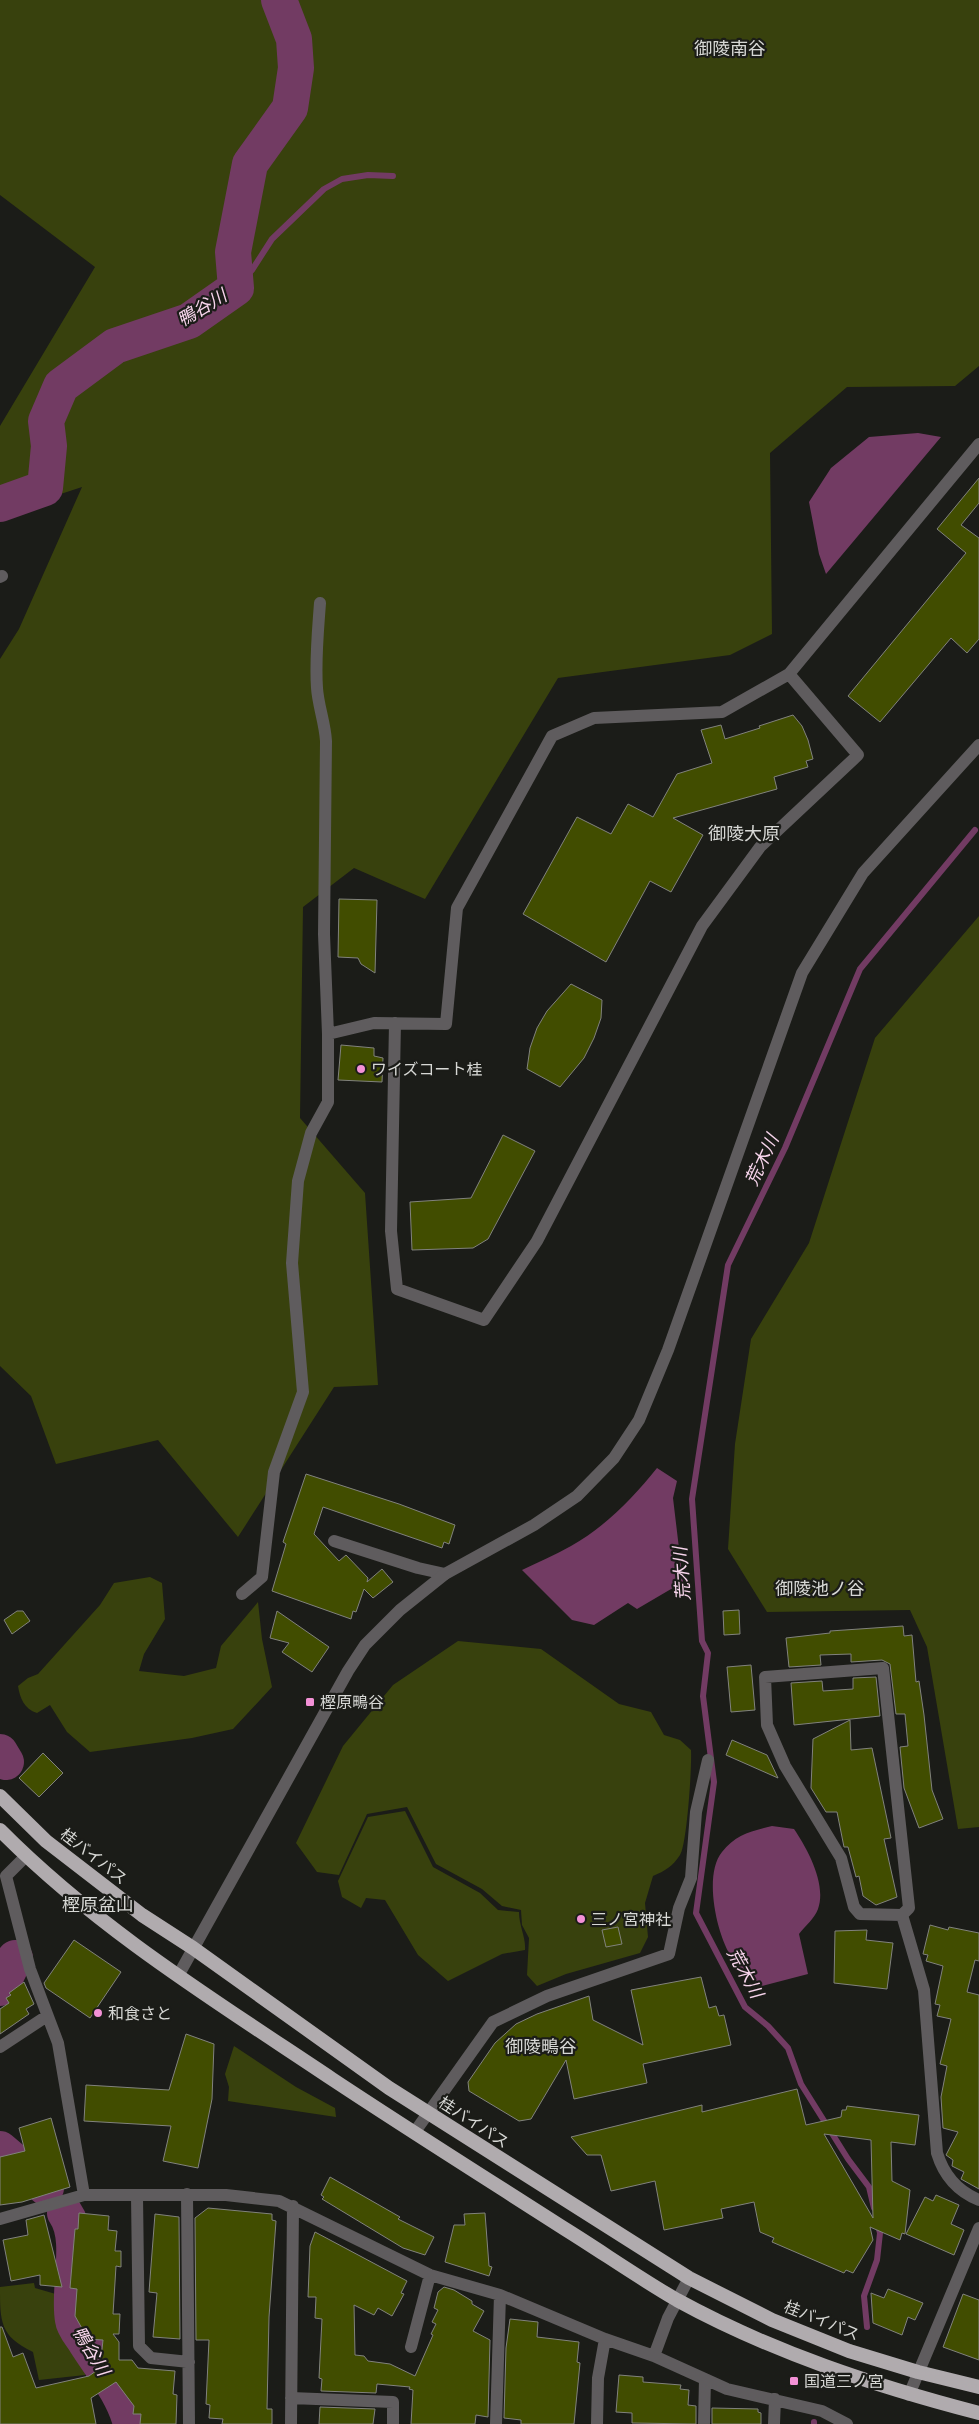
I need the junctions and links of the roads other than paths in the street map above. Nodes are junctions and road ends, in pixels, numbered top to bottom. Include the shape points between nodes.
1 (979, 444) edge
2 (320, 603) dead end
3 (789, 674) junction
4 (979, 745) edge
5 (395, 1023) junction
6 (328, 1034) junction
7 (334, 1540) dead end
8 (445, 1574) junction
9 (242, 1594) dead end
10 (708, 1760) dead end
11 (0, 1796) edge
12 (0, 1830) edge
13 (26, 1856) junction
14 (902, 1915) junction
15 (193, 1948) junction
16 (178, 1976) junction
17 (47, 2016) junction
18 (0, 2047) edge
19 (427, 2113) junction
20 (414, 2134) junction
21 (187, 2194) junction
22 (84, 2195) junction
23 (137, 2196) junction
24 (979, 2200) edge
25 (292, 2206) junction
26 (0, 2219) edge
27 (979, 2228) edge
28 (430, 2274) junction
29 (689, 2278) junction
30 (500, 2295) junction
31 (677, 2300) junction
32 (605, 2339) junction
33 (411, 2347) dead end
34 (654, 2356) junction
35 (189, 2362) junction
36 (918, 2372) junction
37 (705, 2379) junction
38 (979, 2387) edge
39 (909, 2395) junction
40 (291, 2398) junction
41 (775, 2399) junction
42 (979, 2413) edge
43 (189, 2424) edge
44 (291, 2424) edge
45 (393, 2424) edge
46 (496, 2424) edge
47 (597, 2424) edge
48 (704, 2424) edge
49 (774, 2424) edge
50 (847, 2424) edge

1 - 3 street
2 - 6 street via 316,669 326,741 324,934
3 - 5 street via 722,712 594,718 552,736 458,908 446,1024
3 - 5 street via 858,755 760,847 702,926 537,1241 484,1320 397,1289 391,1231
4 - 8 street via 863,874 802,973 668,1350 634,1428 614,1458 577,1496 534,1525
5 - 6 street via 374,1023
6 - 9 street via 328,1102 311,1133 298,1181 292,1263 303,1392 274,1472 262,1577
7 - 8 street
8 - 15 street via 400,1610 361,1652
10 - 19 street via 696,1812 691,1878 679,1908 669,1954 547,1996 493,2022
11 - 15 highway, 桂バイパス via 46,1841 142,1915
12 - 13 highway
13 - 16 highway via 124,1938
13 - 17 street via 6,1876 30,1969
14 - 14 street via 860,1914 854,1907 841,1858 785,1766 767,1725 765,1677 883,1668 909,1908
14 - 24 street via 924,1990 937,2153 945,2174 956,2187
15 - 16 street
15 - 19 highway, 桂バイパス
16 - 20 highway
17 - 18 street
17 - 22 street via 58,2043
19 - 20 street
19 - 29 highway, 桂バイパス
20 - 31 highway
21 - 23 street
21 - 25 street via 273,2200
21 - 35 street
22 - 23 street
22 - 26 street
23 - 35 street via 140,2346 151,2358
25 - 28 street
25 - 40 street
27 - 36 street
28 - 30 street
28 - 33 street
29 - 31 street
29 - 36 highway, 桂バイパス via 781,2323 849,2351
30 - 32 street
30 - 46 street
31 - 34 street
31 - 39 highway via 763,2341 842,2373
32 - 34 street
32 - 47 street via 598,2378
34 - 37 street
35 - 43 street
36 - 38 highway, 桂バイパス
36 - 39 street
37 - 41 street via 727,2389
37 - 48 street
39 - 42 highway
40 - 44 street
40 - 45 street via 393,2402
41 - 49 street
41 - 50 street via 822,2411

